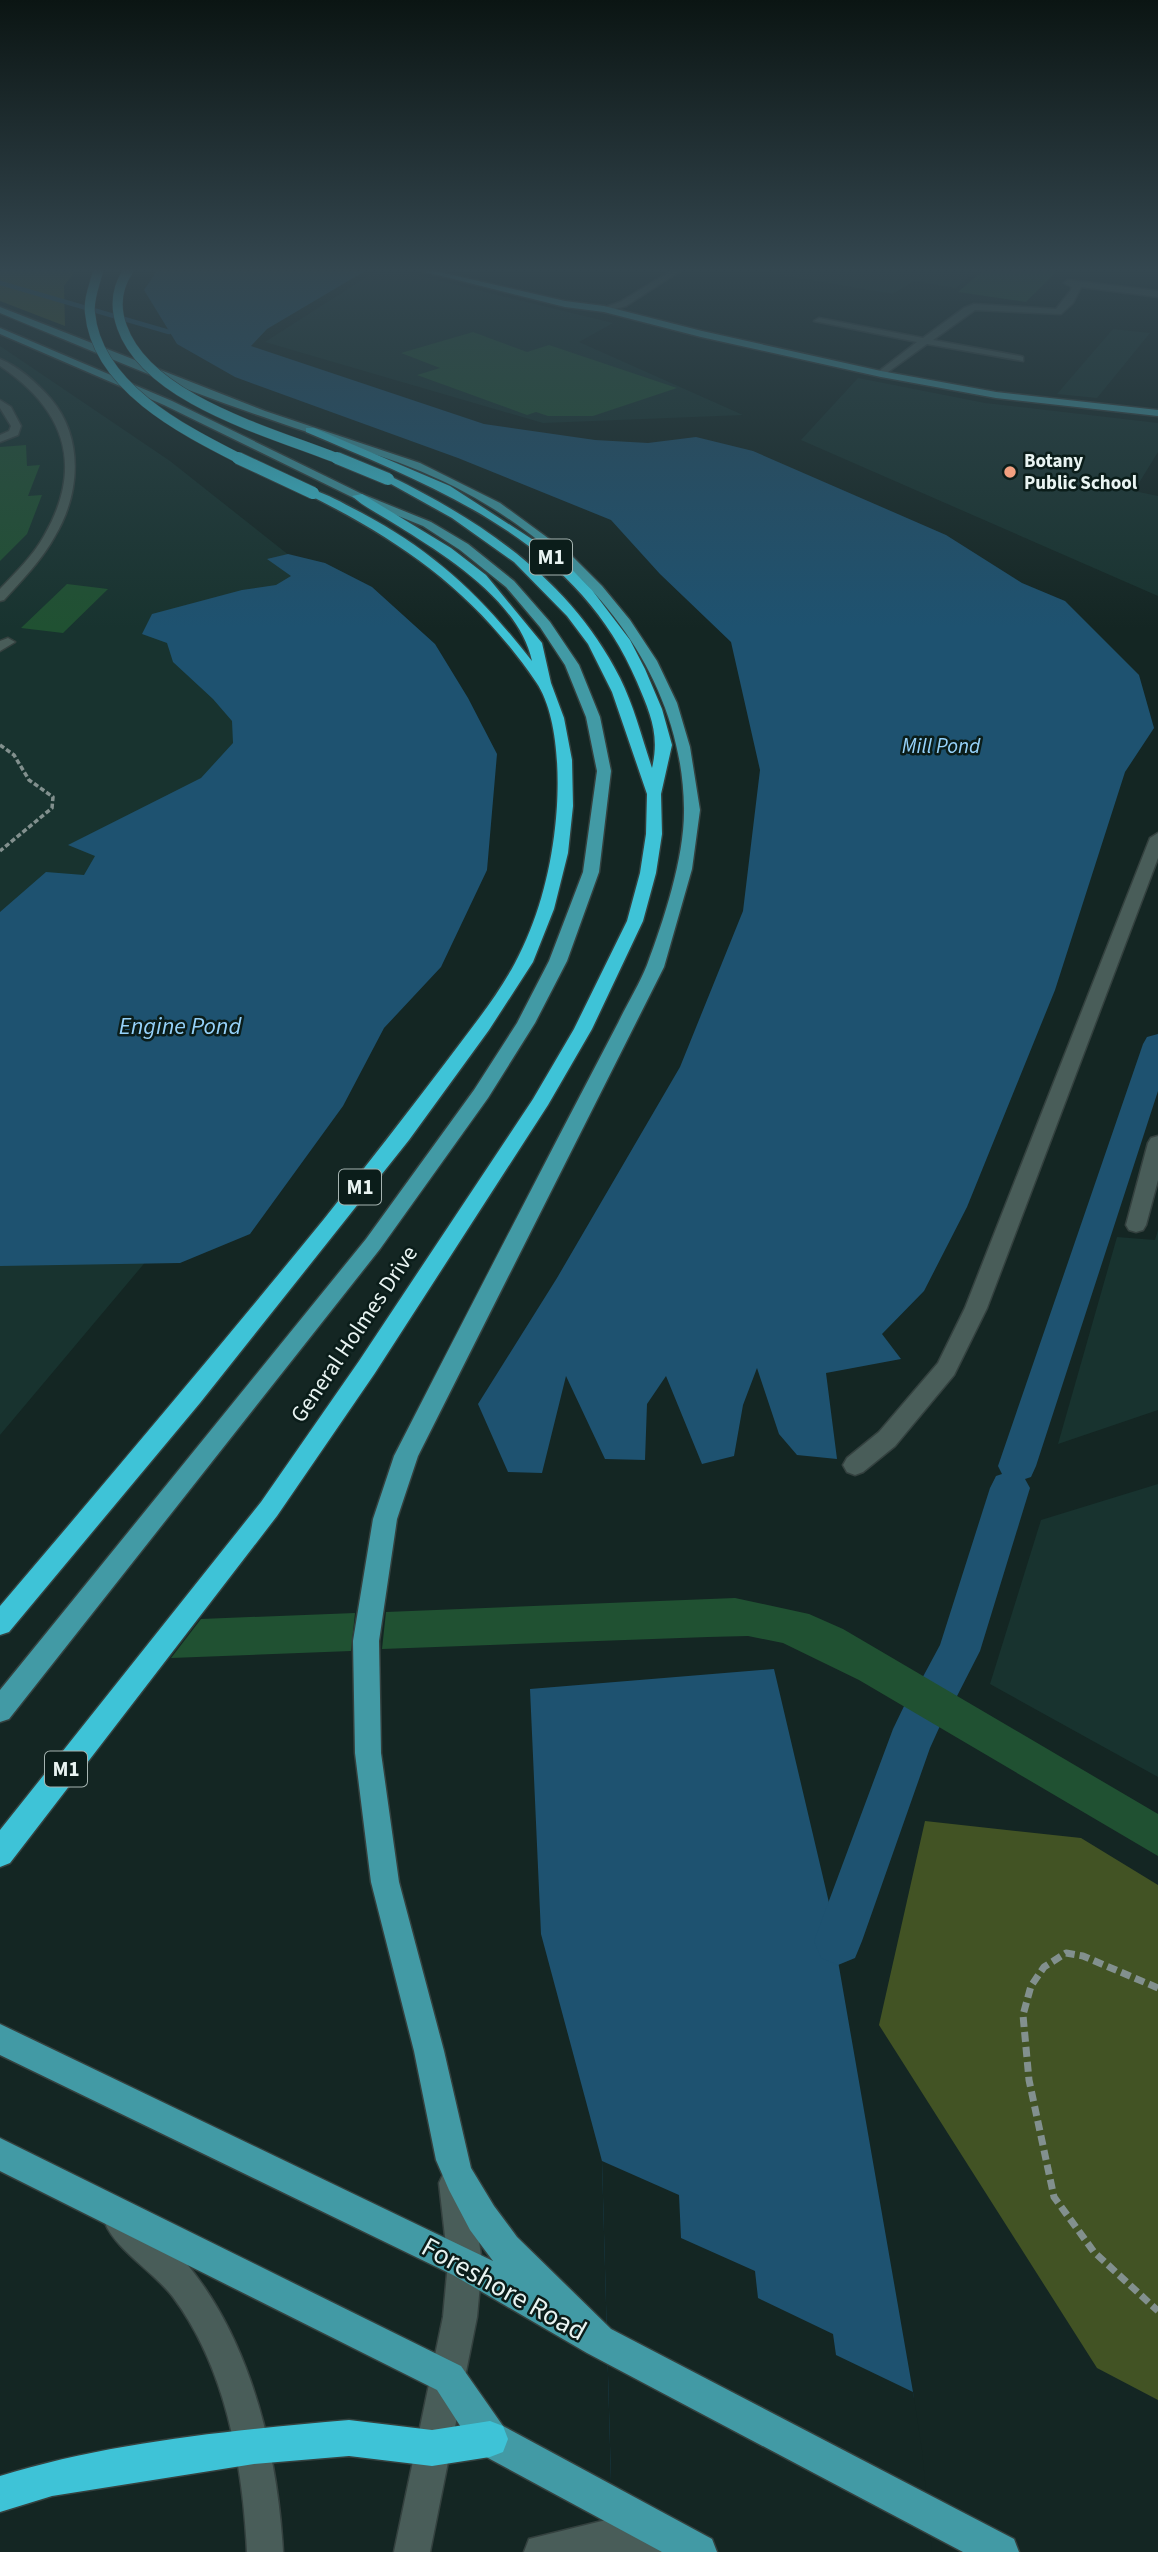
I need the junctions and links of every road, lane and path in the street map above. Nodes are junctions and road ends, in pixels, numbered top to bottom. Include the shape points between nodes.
1 (37, 390) edge
2 (134, 390) edge
3 (138, 390) edge
4 (182, 390) edge
5 (207, 390) edge
6 (969, 390) edge
7 (0, 403) edge
8 (1158, 413) edge
9 (310, 430) junction
10 (0, 439) edge
11 (358, 496) junction
12 (0, 597) edge
13 (544, 684) junction
14 (0, 745) edge
15 (654, 794) junction
16 (1158, 838) edge
17 (0, 851) edge
18 (1158, 1143) edge
19 (1136, 1225) dead end
20 (855, 1465) dead end
21 (0, 1625) edge
22 (0, 1710) edge
23 (0, 1853) edge
24 (1158, 1988) edge
25 (0, 2039) edge
26 (0, 2154) edge
27 (452, 2160) junction
28 (101, 2204) junction
29 (465, 2263) junction
30 (1158, 2311) edge
31 (599, 2341) junction
32 (449, 2378) junction
33 (491, 2439) junction
34 (254, 2446) junction
35 (432, 2448) junction
36 (0, 2494) edge
37 (265, 2552) edge
38 (412, 2552) edge
39 (542, 2552) edge
40 (670, 2552) edge
41 (699, 2552) edge
42 (1001, 2552) edge

1 - 12 street via 64,428 72,472 53,528
2 - 13 highway, M1, bridge via 192,435 370,522 447,573 478,603
3 - 11 main road
4 - 15 highway, M1, bridge via 237,420 432,500 522,561 578,621 611,674
5 - 9 main road, M1
6 - 8 main road
7 - 10 street via 16,426 14,433
9 - 15 highway, M1 via 474,504 557,561 588,593 623,640 655,709 665,745
9 - 27 main road via 375,450 464,487 565,552 634,632 657,674 677,719 692,810 681,883 655,967 406,1456 385,1519 366,1641 368,1754 386,1882
11 - 13 highway via 482,578 535,643
11 - 22 main road via 427,524 464,547 510,584 572,665 593,717 604,771 591,872 558,961 481,1094 373,1244
13 - 21 highway, M1 via 565,760 565,806 549,898 524,962 402,1135 192,1397
14 - 17 path via 19,760 28,778 53,797 51,808
15 - 23 highway, General Holmes Drive / M1 via 654,834 635,921 583,1029 541,1101 269,1509
16 - 20 street via 970,1320 946,1369 915,1409
18 - 19 street
24 - 30 path via 1066,1953 1044,1967 1031,1986 1023,2015 1028,2080 1054,2197 1094,2252
25 - 29 main road, Foreshore Road
26 - 28 main road
27 - 29 street
27 - 31 main road via 482,2218 505,2249
28 - 32 main road
28 - 34 street via 189,2290 238,2392
29 - 31 main road, Foreshore Road
29 - 32 street
31 - 42 main road, Foreshore Road
32 - 33 main road
32 - 35 street
33 - 35 highway
33 - 41 main road
34 - 35 highway via 349,2438
34 - 36 highway via 52,2478
34 - 37 street
35 - 38 street
39 - 40 street via 606,2538

